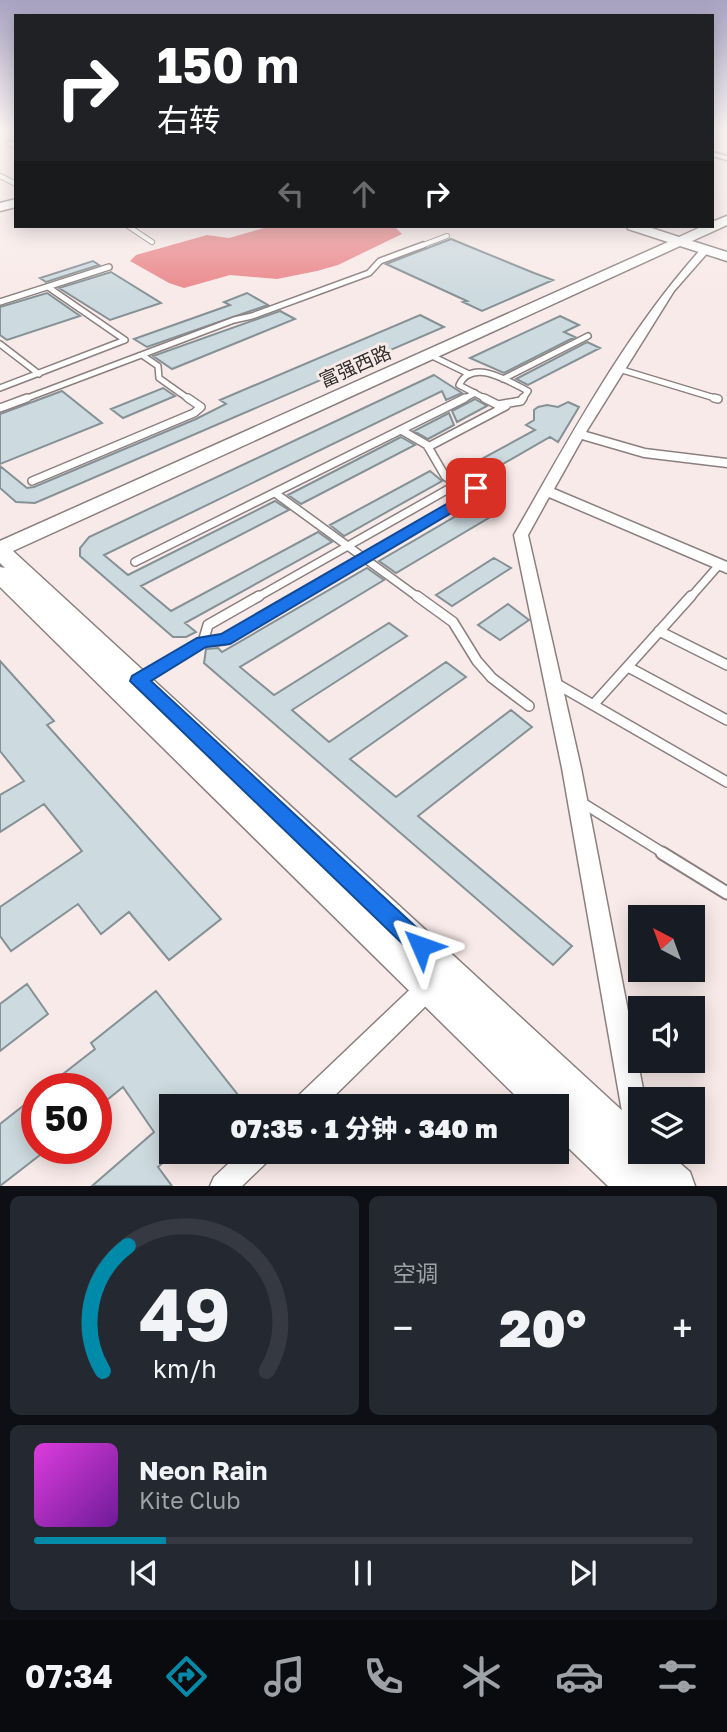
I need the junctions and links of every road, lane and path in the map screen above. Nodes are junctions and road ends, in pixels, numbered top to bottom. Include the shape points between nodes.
1 (131, 228) edge
2 (639, 228) edge
3 (712, 228) edge
4 (447, 236) dead end
5 (152, 242) dead end
6 (681, 242) junction
7 (705, 250) junction
8 (727, 257) edge
9 (109, 267) dead end
10 (48, 286) junction
11 (0, 302) edge
12 (589, 336) dead end
13 (0, 344) edge
14 (142, 355) junction
15 (429, 355) junction
16 (619, 369) junction
17 (38, 374) junction
18 (469, 374) junction
19 (503, 379) junction
20 (0, 388) edge
21 (475, 393) junction
22 (718, 399) dead end
23 (508, 405) junction
24 (0, 408) edge
25 (401, 430) junction
26 (578, 434) junction
27 (428, 447) junction
28 (727, 463) edge
29 (32, 481) dead end
30 (457, 484) junction
31 (545, 490) junction
32 (275, 492) junction
33 (348, 546) junction
34 (0, 550) edge
35 (365, 558) junction
36 (135, 562) dead end
37 (723, 567) edge
38 (0, 573) edge
39 (659, 631) junction
40 (202, 642) junction
41 (727, 665) edge
42 (628, 667) junction
43 (138, 681) junction
44 (552, 681) junction
45 (593, 705) junction
46 (529, 706) dead end
47 (727, 720) edge
48 (727, 782) edge
49 (576, 799) junction
50 (727, 893) edge
51 (429, 987) junction
52 (628, 1091) edge
53 (318, 1094) edge
54 (540, 1094) edge
55 (569, 1117) edge
56 (628, 1147) edge
57 (628, 1151) edge
58 (246, 1164) edge
59 (648, 1164) edge
60 (223, 1186) edge
61 (677, 1186) edge

1 - 5 lane
2 - 6 main road
3 - 6 main road, 富强西路
4 - 14 lane via 380,261 369,273
6 - 7 main road
6 - 15 main road, 富强西路
7 - 8 main road
7 - 16 street via 670,289
9 - 10 lane
10 - 11 lane
10 - 17 lane via 125,340
12 - 19 lane
13 - 17 lane
14 - 24 lane
14 - 29 lane via 158,366 159,378 201,407
15 - 18 lane
15 - 34 main road, 富强西路
16 - 22 lane
16 - 26 street
17 - 20 lane
18 - 19 lane via 489,372
18 - 21 lane via 459,385
19 - 23 lane via 528,391 521,401
21 - 23 lane
21 - 25 lane
23 - 27 lane
25 - 27 lane
25 - 32 lane
26 - 28 street via 644,453
26 - 31 street
27 - 30 lane via 440,469
30 - 33 lane
30 - 35 lane via 471,485 475,493
31 - 37 street
31 - 44 street via 525,524 522,547
32 - 33 lane
32 - 36 lane
33 - 35 lane
33 - 40 lane via 208,625
34 - 43 main road
35 - 40 lane via 224,640
35 - 46 lane via 453,622 492,678
37 - 39 lane
38 - 51 main road
39 - 41 lane
39 - 42 lane
40 - 43 lane
42 - 45 lane
42 - 47 lane
43 - 56 main road
44 - 45 lane
44 - 49 street
45 - 48 lane
49 - 50 lane
49 - 52 street
51 - 53 street
51 - 54 main road
55 - 57 main road
58 - 60 street
59 - 61 main road

